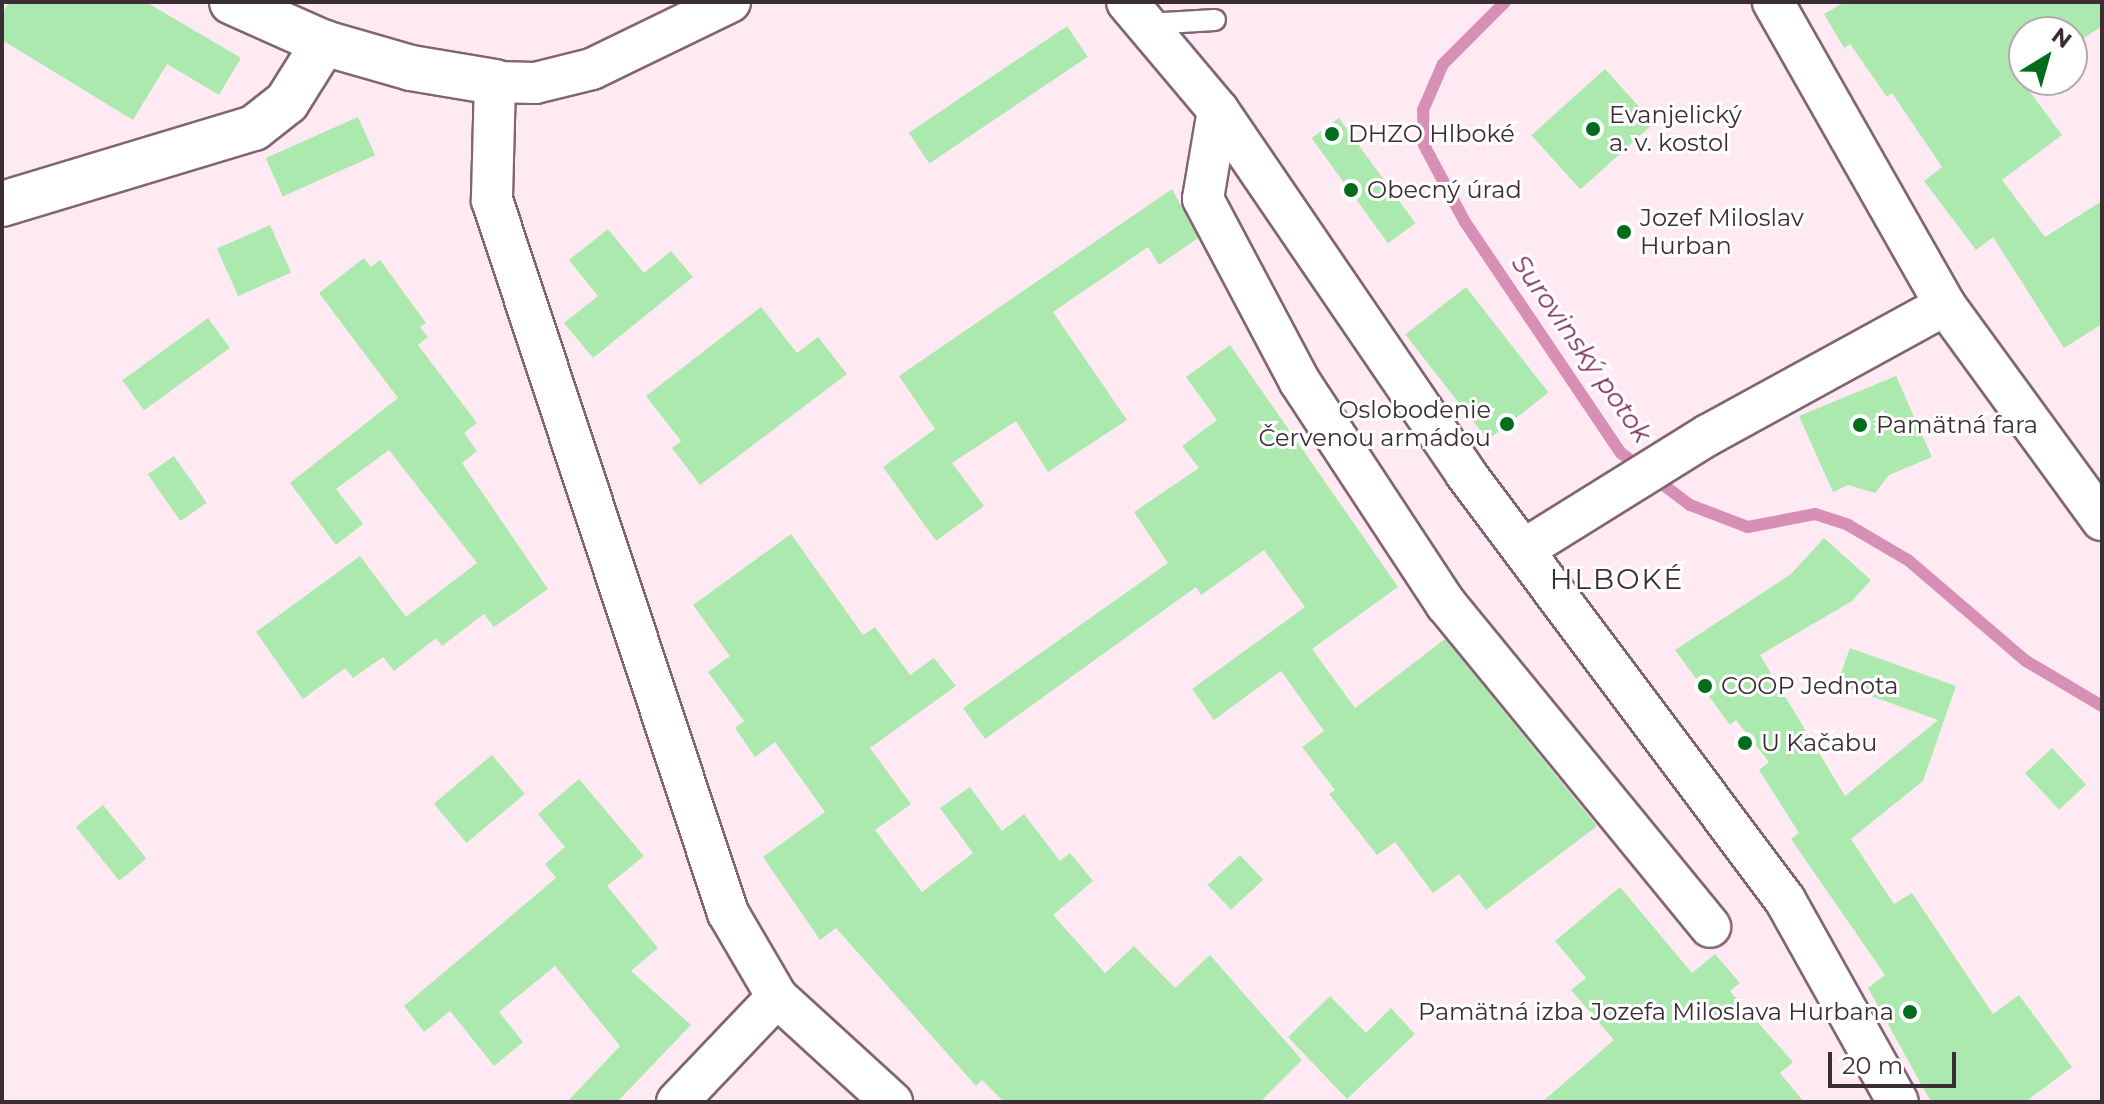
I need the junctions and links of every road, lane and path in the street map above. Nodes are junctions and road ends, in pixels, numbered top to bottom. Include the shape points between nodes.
1 (232, 2) edge
2 (730, 2) edge
3 (1773, 2) edge
4 (1137, 13) edge
5 (1215, 20) dead end
6 (324, 43) junction
7 (495, 82) junction
8 (1218, 110) junction
9 (2, 204) edge
10 (1945, 305) junction
11 (2102, 520) edge
12 (1523, 550) junction
13 (1710, 927) dead end
14 (777, 997) junction
15 (677, 1102) edge
16 (892, 1102) edge
17 (1898, 1102) edge

1 - 6 street
2 - 7 street via 592,69 535,83
3 - 10 street
4 - 5 lane
4 - 8 street
6 - 7 street via 411,68
6 - 9 street via 287,102 254,128
7 - 14 street via 492,200 501,235 728,913
8 - 12 street
8 - 13 street via 1203,199 1300,382 1446,604
10 - 11 street
10 - 12 street via 1708,435
12 - 17 street via 1785,900
14 - 15 street
14 - 16 street

